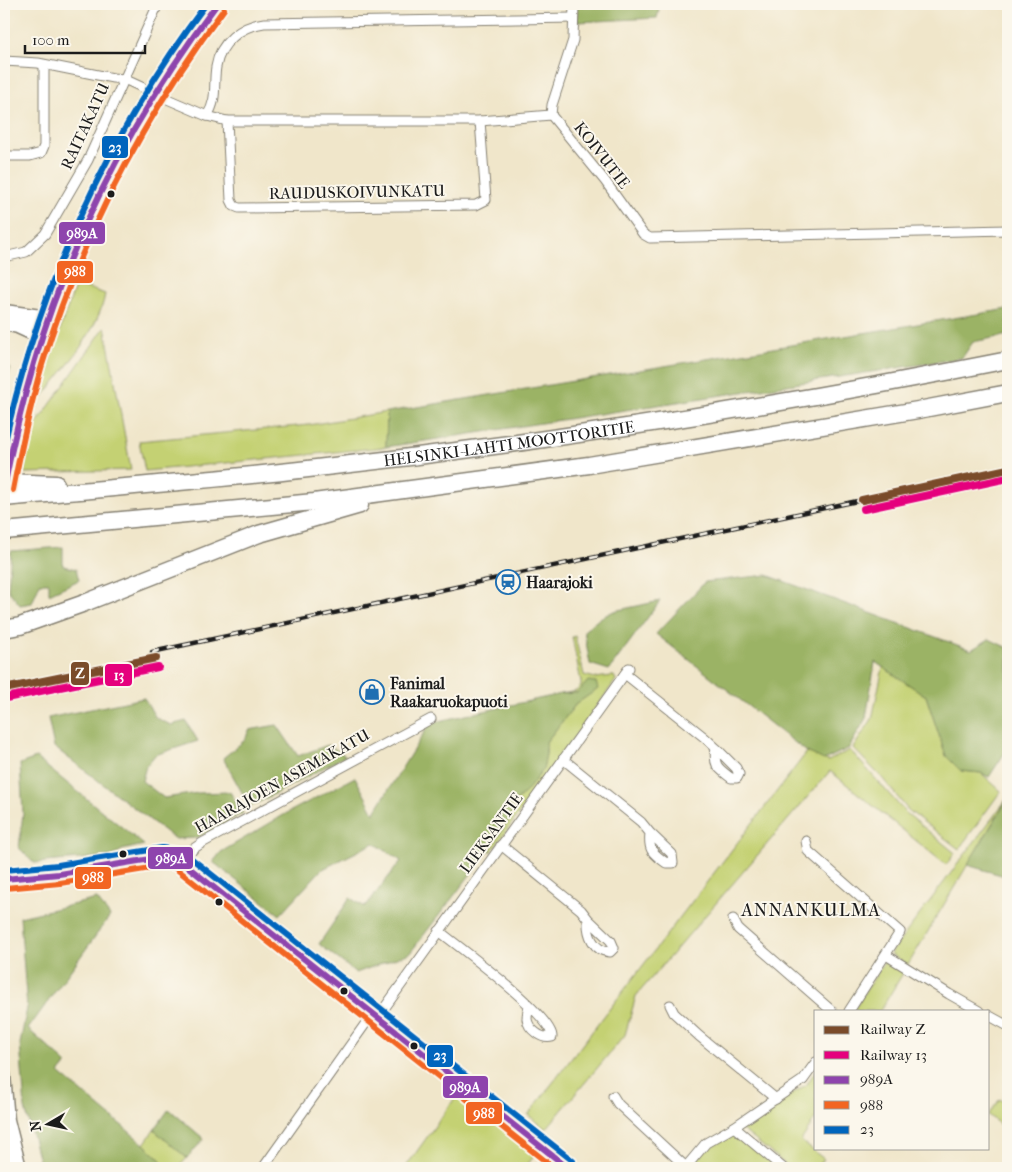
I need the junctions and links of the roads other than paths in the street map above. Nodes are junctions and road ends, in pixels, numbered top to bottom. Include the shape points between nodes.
1 (158, 4) edge
2 (217, 4) edge
3 (574, 4) edge
4 (573, 18) junction
5 (4, 61) edge
6 (44, 65) junction
7 (124, 79) junction
8 (156, 94) junction
9 (207, 116) junction
10 (551, 116) junction
11 (480, 120) junction
12 (227, 122) junction
13 (4, 156) edge
14 (1008, 230) edge
15 (4, 257) edge
16 (4, 313) edge
17 (48, 319) junction
18 (4, 322) edge
19 (42, 336) junction
20 (1008, 360) edge
21 (1008, 393) edge
22 (181, 481) junction
23 (4, 482) edge
24 (427, 487) junction
25 (4, 488) edge
26 (4, 498) edge
27 (4, 531) edge
28 (4, 629) edge
29 (430, 719) dead end
30 (716, 748) dead end
31 (563, 759) junction
32 (650, 834) dead end
33 (806, 841) dead end
34 (501, 845) junction
35 (184, 862) junction
36 (4, 879) edge
37 (588, 919) dead end
38 (733, 920) dead end
39 (439, 931) junction
40 (886, 955) junction
41 (670, 1005) dead end
42 (529, 1006) dead end
43 (831, 1010) edge
44 (850, 1010) edge
45 (978, 1010) edge
46 (375, 1015) junction
47 (990, 1017) edge
48 (1008, 1026) edge
49 (814, 1065) edge
50 (4, 1075) edge
51 (613, 1096) dead end
52 (776, 1100) junction
53 (8, 1120) junction
54 (734, 1127) junction
55 (6, 1140) junction
56 (4, 1158) edge
57 (9, 1168) edge
58 (20, 1168) edge
59 (262, 1168) edge
60 (568, 1168) edge
61 (685, 1168) edge
62 (783, 1168) edge

1 - 7 street, RAITAKATU
2 - 8 main road via 185,46
3 - 4 street
4 - 9 street via 254,24 231,37 221,53 216,66 213,107
4 - 10 street via 573,40
5 - 6 street, KOIVUTIE
6 - 7 street, KOIVUTIE
6 - 13 street via 44,146 41,153
7 - 8 street, KOIVUTIE
7 - 15 street, RAITAKATU via 88,160 45,234 26,252
8 - 9 street, KOIVUTIE
8 - 17 main road via 86,222
9 - 12 street, KOIVUTIE
10 - 11 street, KOIVUTIE
10 - 14 street, KOIVUTIE via 605,181 643,234 650,238
11 - 12 street, KOIVUTIE
11 - 12 street, RAUDUSKOIVUNKATU via 486,200 476,206 282,208 234,206
16 - 17 highway
17 - 19 main road
18 - 19 highway
19 - 25 main road, bridge
20 - 22 highway, HELSINKI-LAHTI MOOTTORITIE via 561,437 306,470
21 - 24 highway, HELSINKI-LAHTI MOOTTORITIE via 603,463
22 - 23 highway
22 - 26 highway, HELSINKI-LAHTI MOOTTORITIE
24 - 27 highway, HELSINKI-LAHTI MOOTTORITIE via 314,502
24 - 28 highway via 259,534 82,604
29 - 35 street, HAARAJOEN ASEMAKATU via 202,842
30 - 31 street, LIEKSANTIE via 627,671
31 - 32 street via 641,822
31 - 34 street, LIEKSANTIE
33 - 40 street via 808,851 900,932
34 - 37 street via 558,890
34 - 39 street, LIEKSANTIE
35 - 36 main road via 162,857
35 - 46 main road
38 - 43 street via 738,929
39 - 42 street
39 - 46 street, LIEKSANTIE
40 - 44 street
40 - 45 street
41 - 52 street via 674,1013 699,1036
46 - 59 street, LIEKSANTIE
46 - 60 main road
47 - 48 street
49 - 52 street via 803,1080
50 - 53 main road
51 - 61 street
52 - 54 street
53 - 55 main road
53 - 58 main road
54 - 61 street via 706,1143
54 - 62 street
55 - 56 main road
55 - 57 main road

